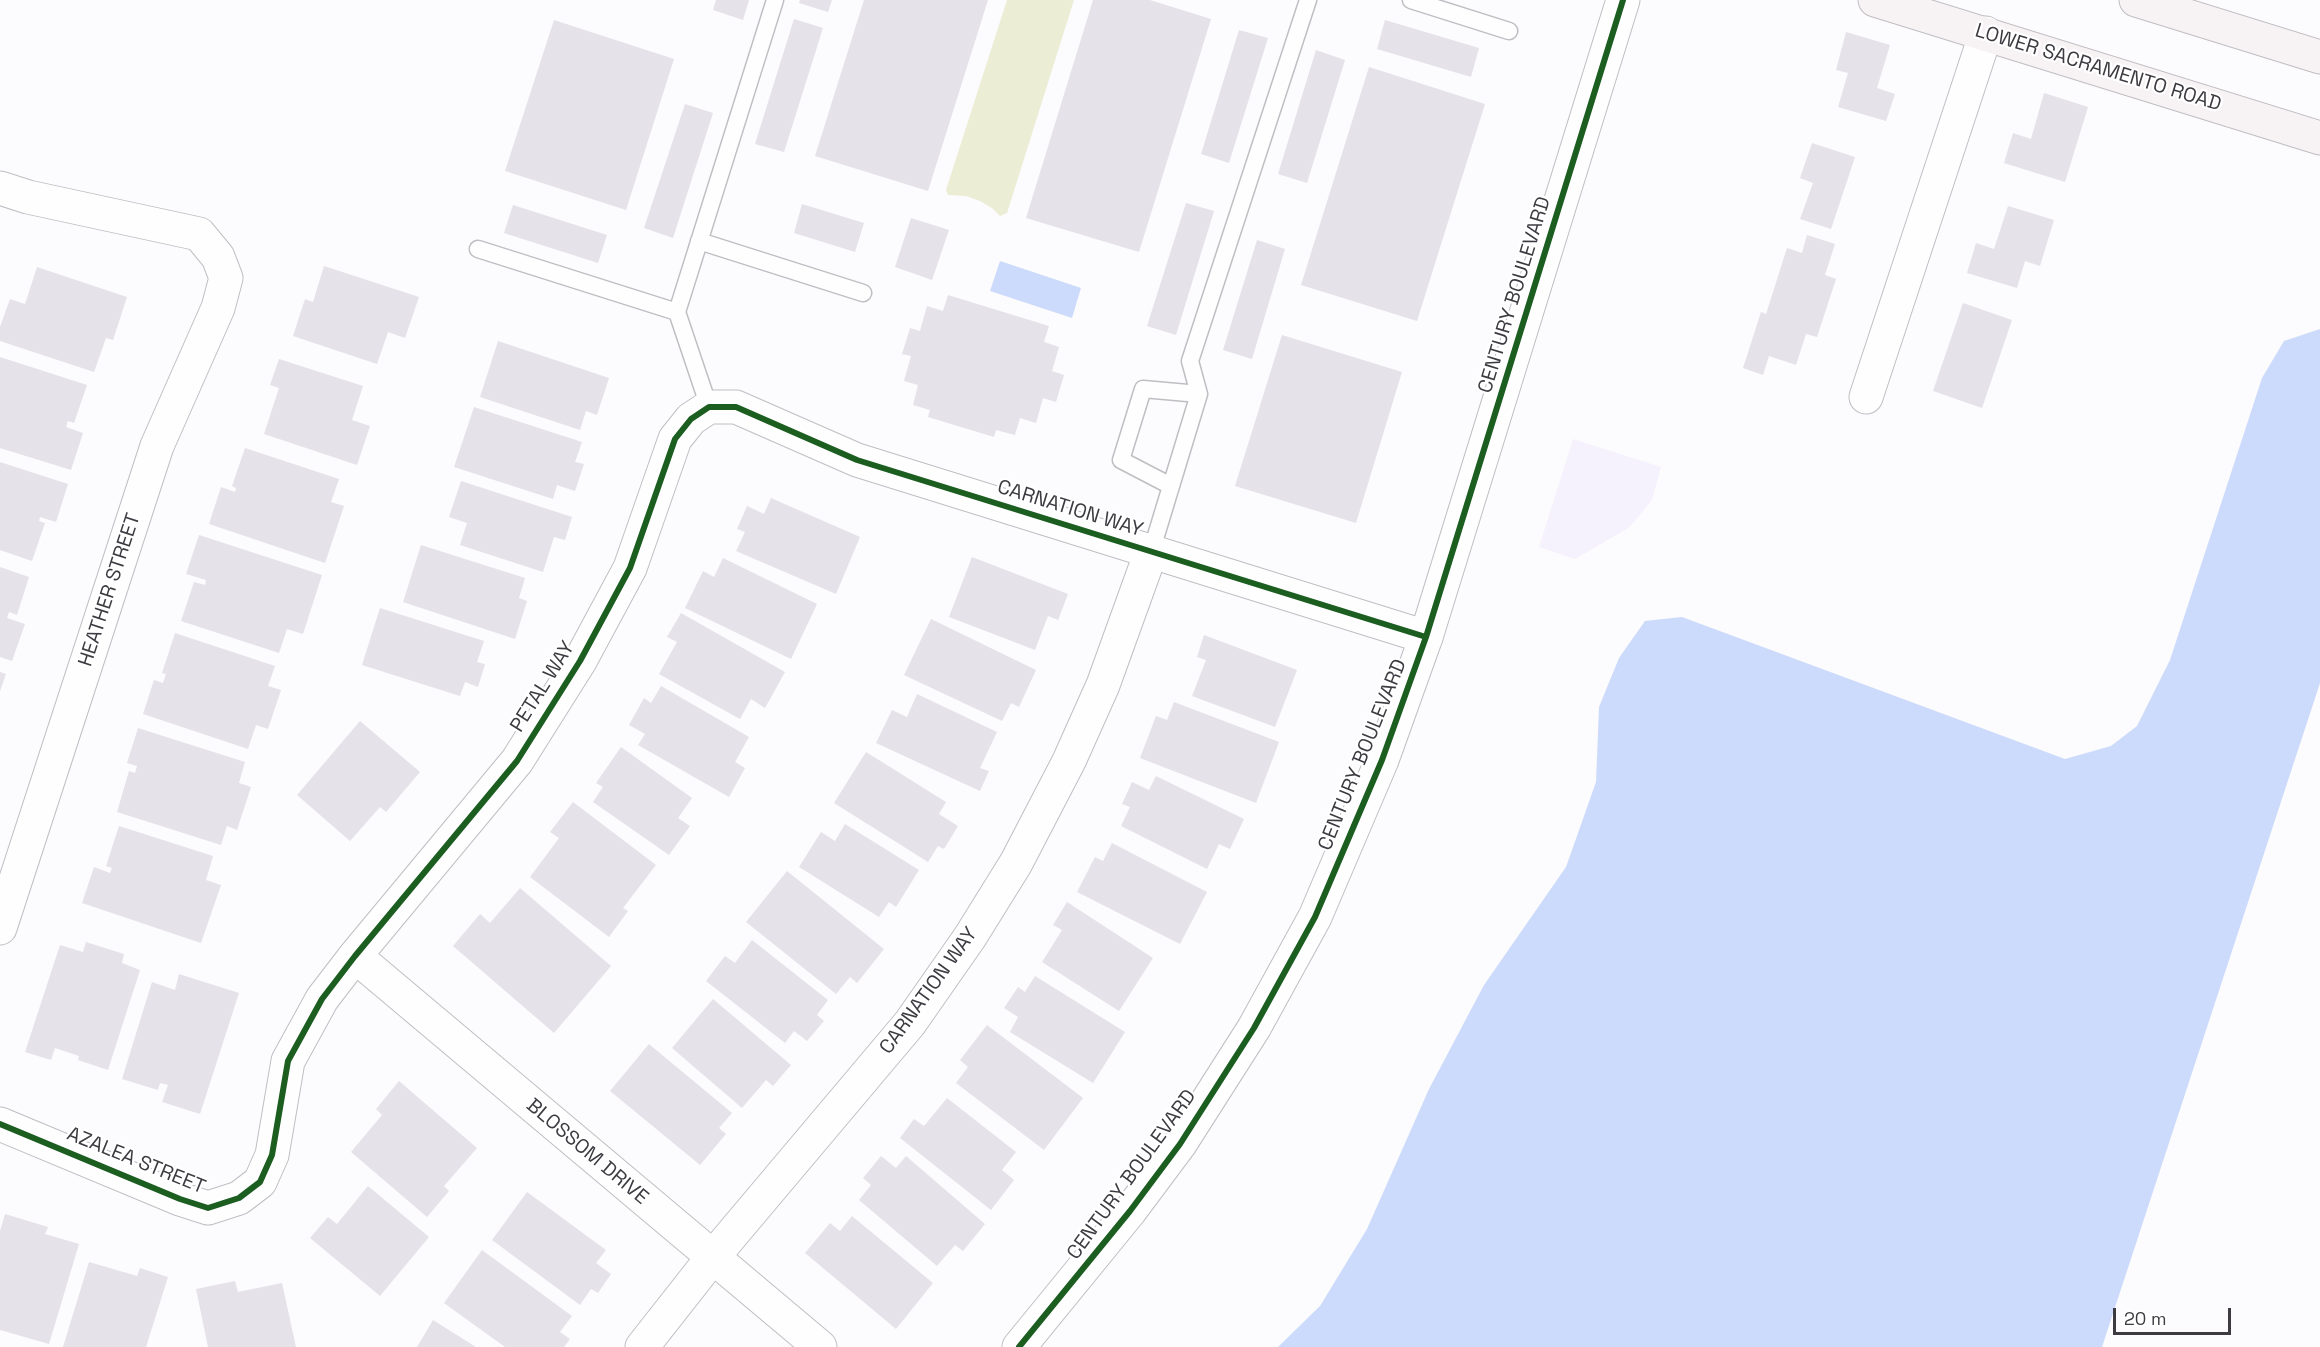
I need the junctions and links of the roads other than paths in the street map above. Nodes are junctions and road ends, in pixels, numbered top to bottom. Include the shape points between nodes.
1 (775, 0) edge
2 (1308, 0) edge
3 (1411, 0) edge
4 (1623, 0) edge
5 (1875, 0) edge
6 (2136, 0) edge
7 (1509, 31) dead end
8 (1986, 33) junction
9 (2320, 57) edge
10 (2320, 138) edge
11 (0, 188) edge
12 (699, 241) junction
13 (477, 249) dead end
14 (863, 293) dead end
15 (677, 312) junction
16 (1199, 394) junction
17 (1866, 397) dead end
18 (709, 407) junction
19 (1171, 486) junction
20 (1151, 552) junction
21 (1426, 637) junction
22 (0, 928) edge
23 (355, 956) junction
24 (0, 1124) edge
25 (712, 1258) junction
26 (642, 1347) edge
27 (820, 1347) edge
28 (1019, 1347) edge

1 - 12 lane
2 - 16 lane via 1190,361
3 - 7 lane
4 - 21 street, CENTURY BOULEVARD
5 - 8 main road, LOWER SACRAMENTO ROAD
6 - 9 main road
8 - 10 main road, LOWER SACRAMENTO ROAD
8 - 17 street
11 - 22 street, HEATHER STREET via 199,234 218,256 226,278 218,308 157,446
12 - 14 lane
12 - 15 lane
13 - 15 lane
15 - 18 lane
16 - 19 lane
16 - 19 lane via 1143,389 1121,460
18 - 20 street, CARNATION WAY via 736,407 856,459
18 - 23 street, PETAL WAY via 691,419 675,439 630,568 580,661 517,760
19 - 20 lane
20 - 21 street, CARNATION WAY
20 - 25 street, CARNATION WAY via 1103,685 1069,760 1016,863 976,928 910,1023
21 - 28 street, CENTURY BOULEVARD via 1382,760 1315,917 1254,1029 1180,1144
23 - 24 street, AZALEA STREET via 322,999 288,1060 272,1155 260,1182 239,1198 208,1208
23 - 25 street, BLOSSOM DRIVE
25 - 26 street, CARNATION WAY
25 - 27 street, BLOSSOM DRIVE

